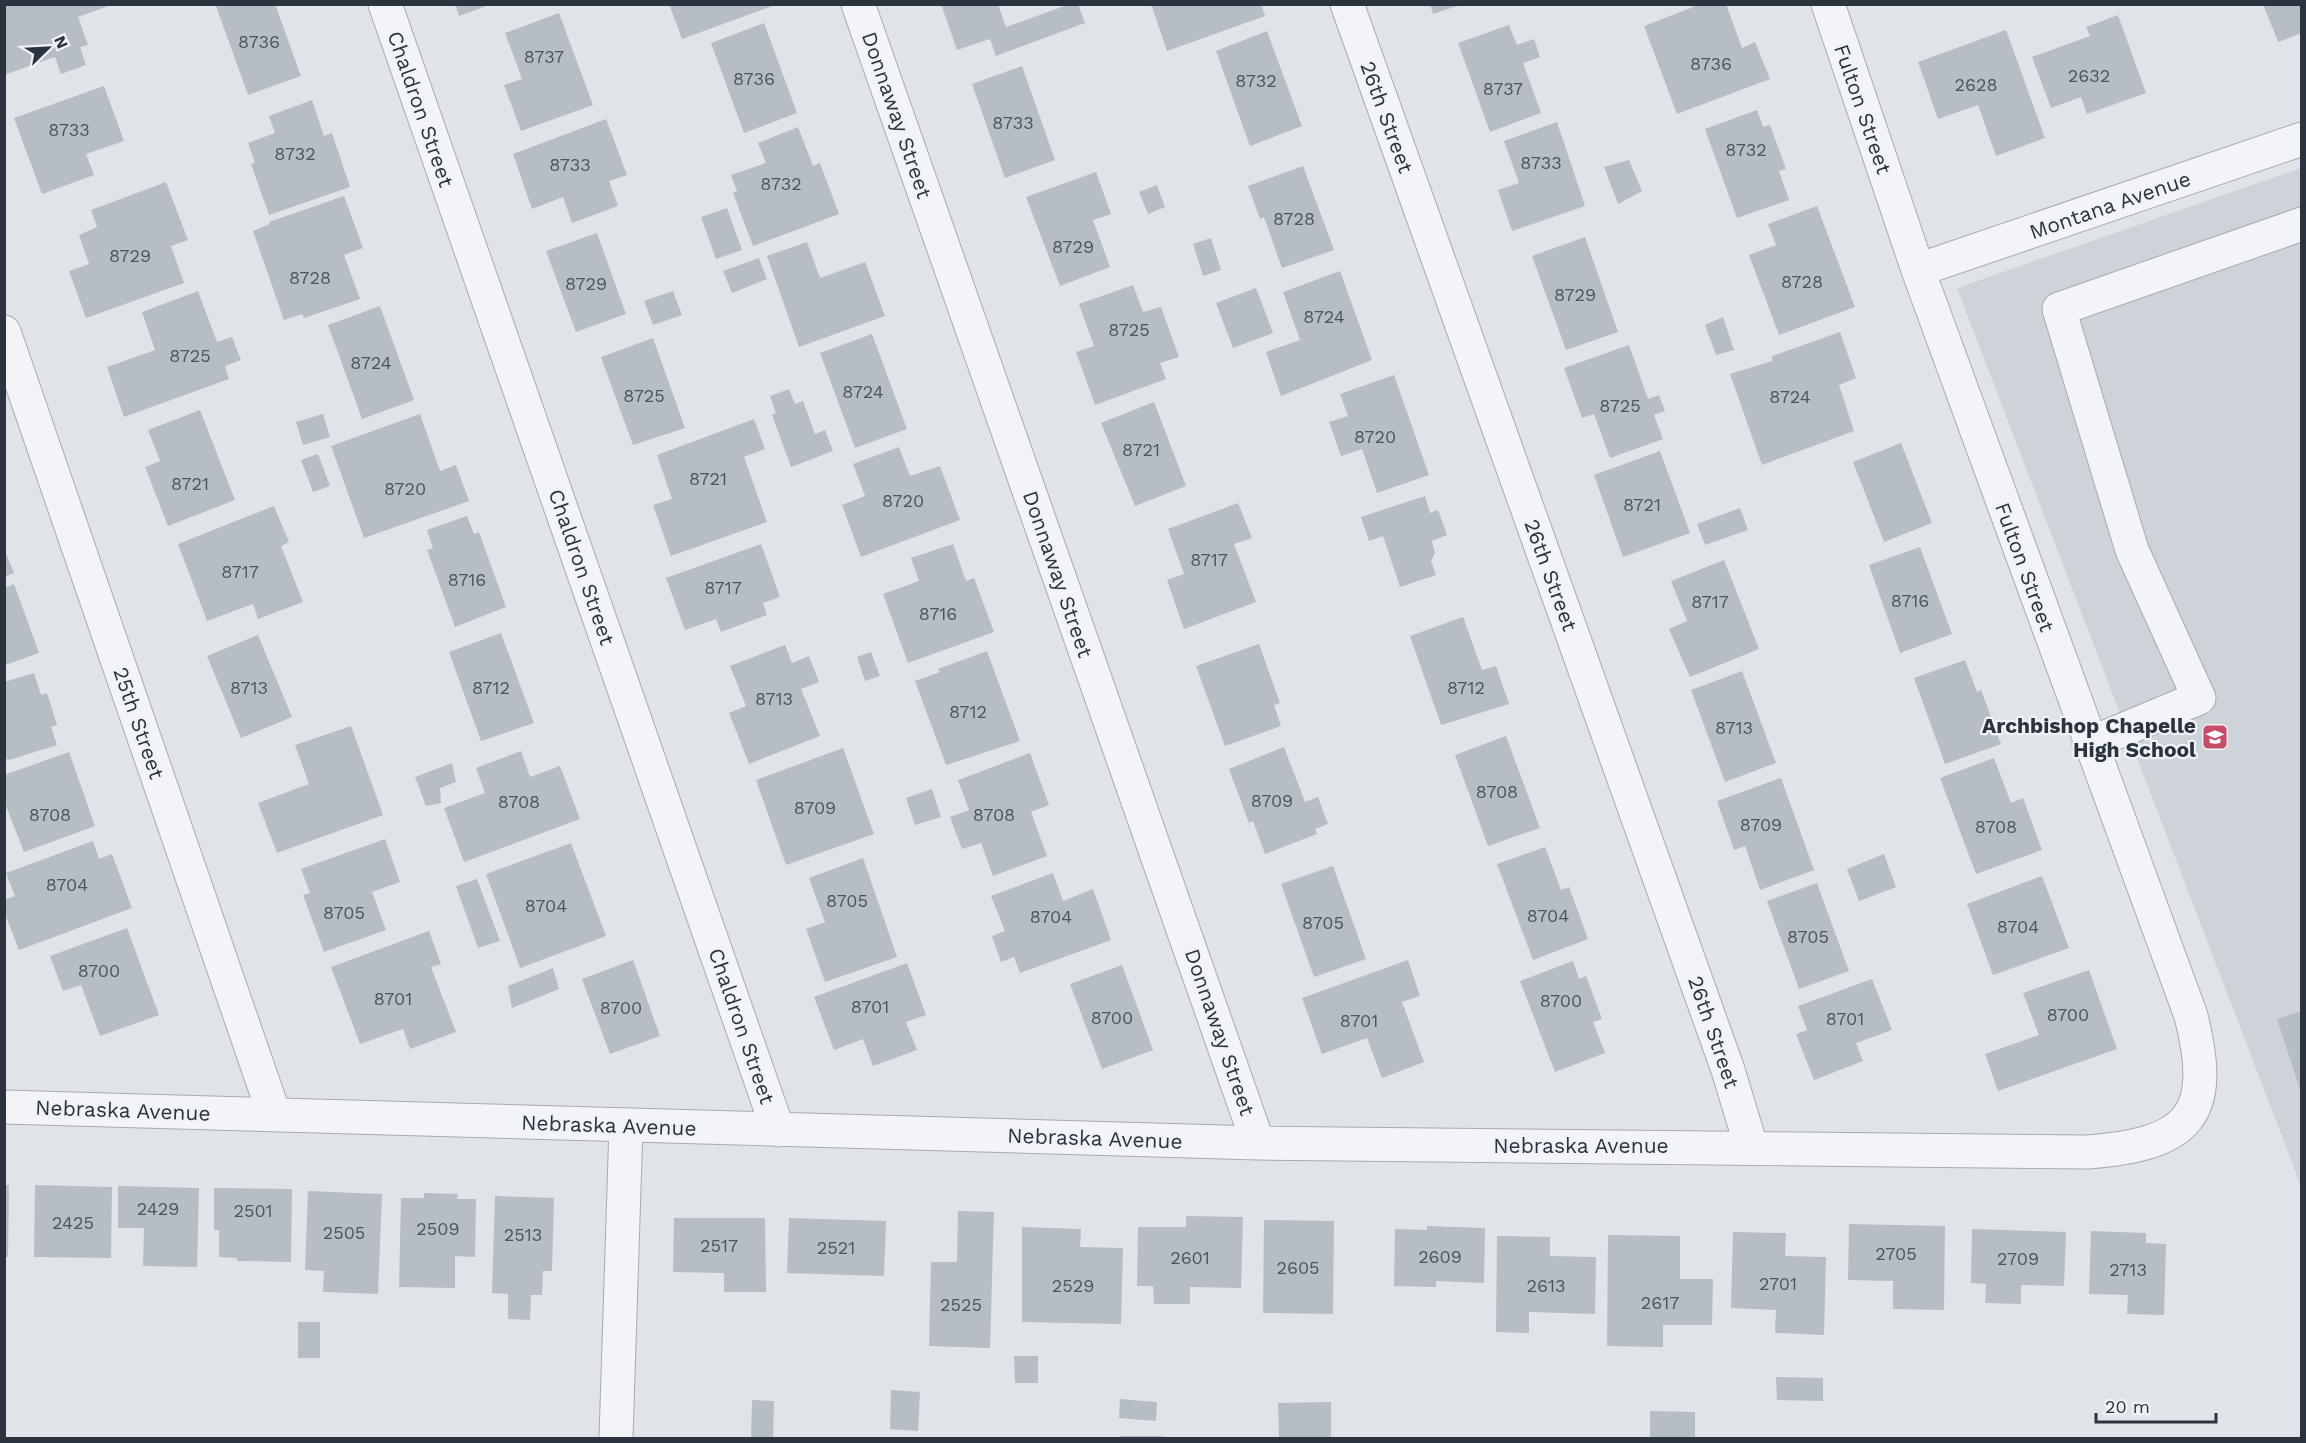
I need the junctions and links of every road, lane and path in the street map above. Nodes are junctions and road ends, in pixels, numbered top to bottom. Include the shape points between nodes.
1 (385, 4) edge
2 (858, 4) edge
3 (1347, 4) edge
4 (1828, 4) edge
5 (2301, 141) edge
6 (2301, 224) edge
7 (1918, 270) junction
8 (4, 332) edge
9 (2090, 744) junction
10 (4, 1107) edge
11 (274, 1114) junction
12 (626, 1126) junction
13 (2180, 1127) joint
14 (778, 1130) junction
15 (1258, 1143) junction
16 (1751, 1146) junction
17 (616, 1438) edge

1 - 14 street, Chaldron Street
2 - 15 street, Donnaway Street
3 - 16 street, 26th Street via 1728,1070
4 - 7 street, Fulton Street
5 - 7 street, Montana Avenue
6 - 9 street via 2059,309 2132,550 2199,698
7 - 9 street, Fulton Street
8 - 11 street, 25th Street
9 - 13 street, Fulton Street via 2199,1046 2197,1095 2192,1111
10 - 11 street, Nebraska Avenue
11 - 12 street, Nebraska Avenue
12 - 14 street, Nebraska Avenue
12 - 17 street
13 - 16 street, Nebraska Avenue via 2166,1138 2088,1152
14 - 15 street, Nebraska Avenue
15 - 16 street, Nebraska Avenue

